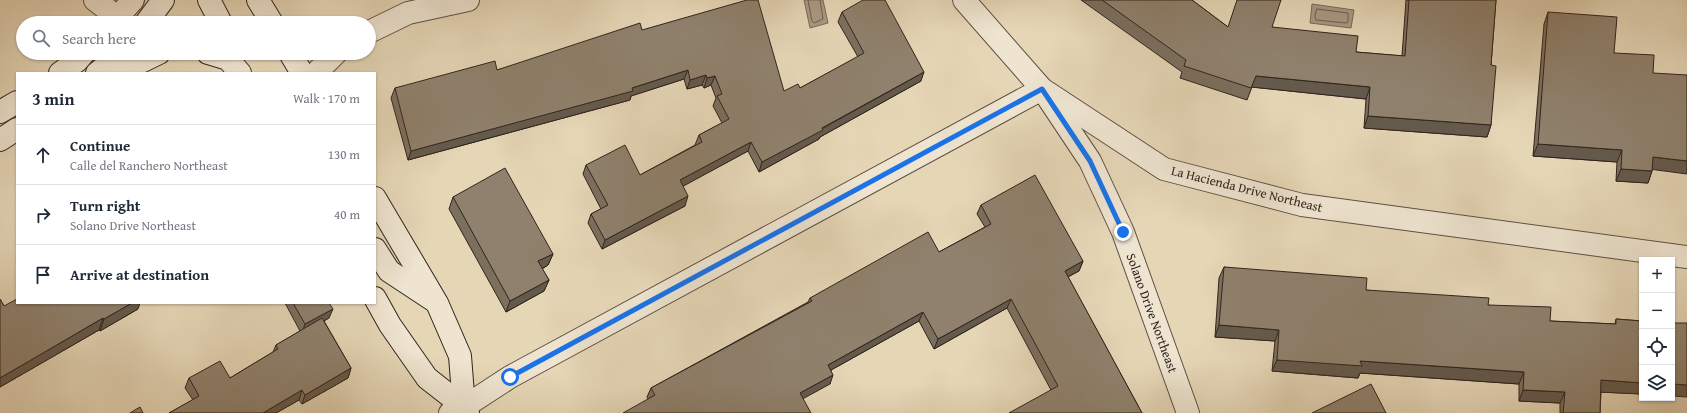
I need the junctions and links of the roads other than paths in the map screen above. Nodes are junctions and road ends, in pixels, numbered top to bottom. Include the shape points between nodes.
1 (95, 0) edge
2 (133, 0) edge
3 (163, 0) edge
4 (209, 0) edge
5 (258, 0) edge
6 (468, 0) edge
7 (964, 0) edge
8 (110, 16) edge
9 (118, 16) edge
10 (151, 16) edge
11 (217, 16) edge
12 (268, 16) edge
13 (376, 29) edge
14 (78, 60) edge
15 (113, 60) edge
16 (145, 60) edge
17 (229, 60) edge
18 (241, 60) edge
19 (294, 60) edge
20 (329, 60) edge
21 (61, 72) edge
22 (98, 72) edge
23 (120, 72) edge
24 (239, 72) edge
25 (247, 72) edge
26 (301, 72) edge
27 (317, 72) edge
28 (1042, 89) junction
29 (16, 103) edge
30 (0, 112) edge
31 (16, 130) edge
32 (0, 140) edge
33 (376, 200) edge
34 (376, 251) edge
35 (1687, 257) edge
36 (376, 300) edge
37 (437, 303) junction
38 (461, 411) edge
39 (1188, 413) edge

1 - 8 street
2 - 9 street
3 - 10 street
4 - 11 street
5 - 12 street
6 - 13 street via 408,13
7 - 28 street, La Hacienda Drive Northeast
14 - 21 street
15 - 22 street
16 - 23 street
17 - 24 street
18 - 25 street
19 - 26 street
20 - 27 street
28 - 35 street, La Hacienda Drive Northeast via 1164,168 1294,203
28 - 38 street via 510,377
28 - 39 street, Solano Drive Northeast via 1090,161 1123,232
29 - 30 street
31 - 32 street
33 - 37 street
34 - 37 street via 389,271
36 - 38 street via 427,378
37 - 38 street via 460,356

